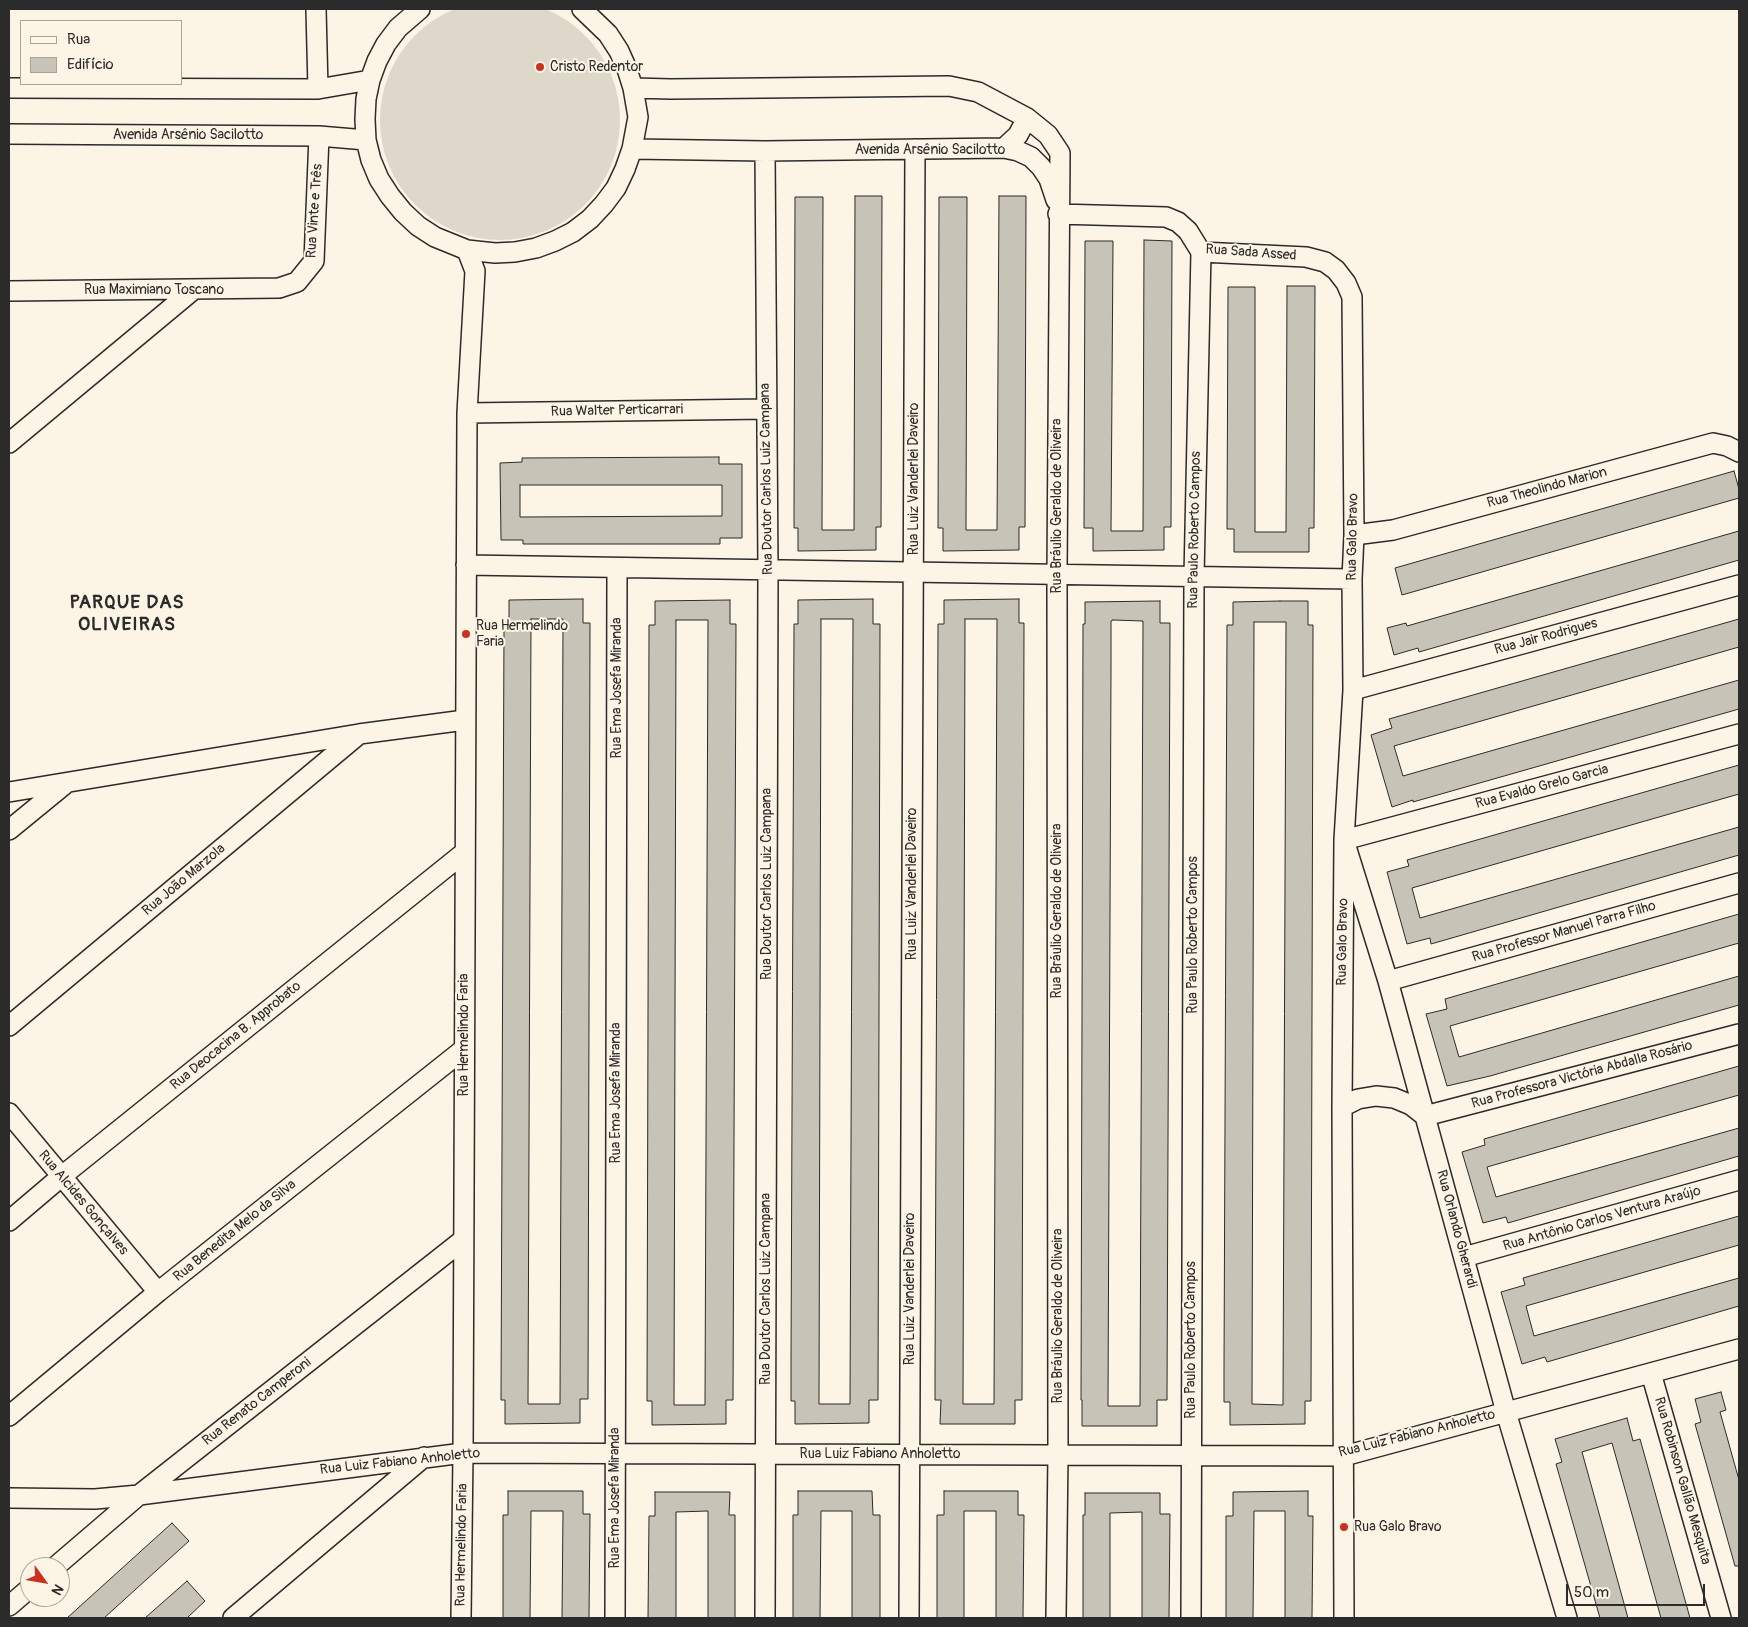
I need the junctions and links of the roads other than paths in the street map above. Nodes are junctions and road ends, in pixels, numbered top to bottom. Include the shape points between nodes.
1 (316, 9) edge
2 (420, 9) edge
3 (582, 9) edge
4 (370, 80) junction
5 (9, 88) edge
6 (633, 88) junction
7 (318, 89) junction
8 (1027, 118) junction
9 (9, 134) edge
10 (319, 136) junction
11 (366, 140) junction
12 (1004, 148) junction
13 (632, 149) junction
14 (916, 149) junction
15 (765, 151) junction
16 (1058, 209) junction
17 (467, 250) junction
18 (486, 252) junction
19 (1201, 252) junction
20 (1336, 270) joint
21 (475, 272) junction
22 (297, 282) joint
23 (192, 290) junction
24 (9, 291) edge
25 (766, 409) junction
26 (467, 413) junction
27 (9, 443) edge
28 (1739, 452) edge
29 (1354, 535) junction
30 (466, 565) junction
31 (617, 568) junction
32 (768, 570) junction
33 (914, 572) junction
34 (1057, 574) junction
35 (1194, 576) junction
36 (1352, 579) junction
37 (1739, 585) edge
38 (1353, 690) junction
39 (466, 720) junction
40 (359, 734) junction
41 (1739, 734) edge
42 (65, 784) junction
43 (9, 792) edge
44 (9, 830) edge
45 (1344, 840) junction
46 (465, 852) junction
47 (1739, 883) edge
48 (1388, 981) junction
49 (9, 1026) edge
50 (1739, 1034) edge
51 (464, 1049) junction
52 (1342, 1107) junction
53 (9, 1113) edge
54 (1425, 1116) junction
55 (62, 1176) junction
56 (1739, 1180) edge
57 (9, 1222) edge
58 (463, 1240) junction
59 (1464, 1257) junction
60 (158, 1292) junction
61 (1739, 1349) edge
62 (1652, 1373) junction
63 (1506, 1412) junction
64 (9, 1416) edge
65 (463, 1453) junction
66 (616, 1453) junction
67 (765, 1453) junction
68 (910, 1454) junction
69 (1058, 1454) junction
70 (1191, 1454) junction
71 (1344, 1456) junction
72 (424, 1457) junction
73 (139, 1495) junction
74 (9, 1498) edge
75 (67, 1557) edge
76 (20, 1597) edge
77 (9, 1606) edge
78 (233, 1618) edge
79 (461, 1618) edge
80 (615, 1618) edge
81 (765, 1618) edge
82 (909, 1618) edge
83 (1056, 1618) edge
84 (1190, 1618) edge
85 (1344, 1618) edge
86 (1567, 1618) edge
87 (1721, 1618) edge

1 - 7 street
2 - 4 street via 398,28 386,44
3 - 6 street via 608,34 619,51
4 - 7 street
4 - 11 street via 364,119
5 - 7 street
6 - 8 street via 948,86 978,92
6 - 13 street via 638,117
8 - 12 street via 1018,135
8 - 16 street via 1048,135 1060,153
9 - 10 street, Avenida Arsênio Sacilotto
10 - 11 street, Avenida Arsênio Sacilotto
10 - 22 street, Rua Vinte e Três via 314,261
11 - 17 street via 379,179 402,212 436,237
12 - 14 street, Avenida Arsênio Sacilotto
12 - 16 street, Avenida Arsênio Sacilotto via 1031,157 1041,167 1049,179
13 - 15 street, Avenida Arsênio Sacilotto
13 - 18 street via 616,188 590,219 573,232 536,248
14 - 15 street, Avenida Arsênio Sacilotto
14 - 33 street, Rua Luiz Vanderlei Daveiro
15 - 25 street, Rua Doutor Carlos Luiz Campana
16 - 19 street, Rua Sada Assed via 1166,217 1188,231
16 - 34 street, Rua Bráulio Geraldo de Oliveira
17 - 18 street
17 - 21 street, Rua Hermelindo Faria
18 - 21 street, Rua Hermelindo Faria
19 - 20 street, Rua Sada Assed via 1306,257 1324,262
19 - 35 street, Rua Paulo Roberto Campos
20 - 29 street, Rua Galo Bravo via 1352,297
21 - 26 street, Rua Hermelindo Faria
22 - 23 street, Rua Maximiano Toscano via 279,288
23 - 24 street, Rua Maximiano Toscano
23 - 27 street
25 - 26 street, Rua Walter Perticarrari
25 - 32 street, Rua Doutor Carlos Luiz Campana
26 - 30 street, Rua Hermelindo Faria
28 - 29 street, Rua Theolindo Marion via 1713,444 1393,530
29 - 36 street, Rua Galo Bravo
30 - 31 street
30 - 39 street, Rua Hermelindo Faria
31 - 32 street
31 - 66 street, Rua Ema Josefa Miranda
32 - 33 street
32 - 67 street, Rua Doutor Carlos Luiz Campana
33 - 34 street
33 - 68 street, Rua Luiz Vanderlei Daveiro
34 - 35 street
34 - 69 street, Rua Bráulio Geraldo de Oliveira
35 - 36 street
35 - 70 street, Rua Paulo Roberto Campos
36 - 38 street, Rua Galo Bravo
37 - 38 street, Rua Jair Rodrigues
38 - 45 street, Rua Galo Bravo
39 - 40 street
39 - 46 street, Rua Hermelindo Faria
40 - 42 street
40 - 49 street, Rua João Marzola
41 - 45 street, Rua Evaldo Grelo Garcia
42 - 43 street
42 - 44 street
45 - 48 street, Rua Orlando Gherardi
45 - 52 street, Rua Galo Bravo
46 - 51 street, Rua Hermelindo Faria
46 - 55 street, Rua Deocacina B. Approbato
47 - 48 street, Rua Professor Manuel Parra Filho
48 - 54 street, Rua Orlando Gherardi
50 - 54 street, Rua Professora Victória Abdalla Rosário
51 - 58 street, Rua Hermelindo Faria
51 - 60 street, Rua Benedita Melo da Silva
52 - 54 street via 1358,1099 1376,1096 1394,1098
52 - 71 street, Rua Galo Bravo
53 - 55 street, Rua Alcides Gonçalves
54 - 59 street, Rua Orlando Gherardi
55 - 57 street, Rua Deocacina B. Approbato
55 - 60 street, Rua Alcides Gonçalves
56 - 59 street, Rua Antônio Carlos Ventura Araújo
58 - 65 street, Rua Hermelindo Faria
58 - 73 street, Rua Renato Camperoni
59 - 63 street, Rua Orlando Gherardi
60 - 64 street, Rua Benedita Melo da Silva
61 - 62 street, Rua Luiz Fabiano Anholetto
62 - 63 street, Rua Luiz Fabiano Anholetto
62 - 87 street, Rua Robinson Gallão Mesquita
63 - 71 street, Rua Luiz Fabiano Anholetto
63 - 86 street, Rua Orlando Gherardi
65 - 66 street, Rua Luiz Fabiano Anholetto
65 - 72 street, Rua Luiz Fabiano Anholetto
65 - 79 street, Rua Hermelindo Faria
66 - 67 street, Rua Luiz Fabiano Anholetto
66 - 80 street, Rua Ema Josefa Miranda
67 - 68 street, Rua Luiz Fabiano Anholetto
67 - 81 street, Rua Doutor Carlos Luiz Campana
68 - 69 street, Rua Luiz Fabiano Anholetto
68 - 82 street, Rua Luiz Vanderlei Daveiro
69 - 70 street, Rua Luiz Fabiano Anholetto
69 - 83 street, Rua Bráulio Geraldo de Oliveira
70 - 71 street, Rua Luiz Fabiano Anholetto
70 - 84 street, Rua Paulo Roberto Campos
71 - 85 street, Rua Galo Bravo
72 - 73 street, Rua Luiz Fabiano Anholetto
72 - 78 street
73 - 74 street, Rua Luiz Fabiano Anholetto via 95,1499
73 - 75 street, Rua Renato Camperoni
76 - 77 street

